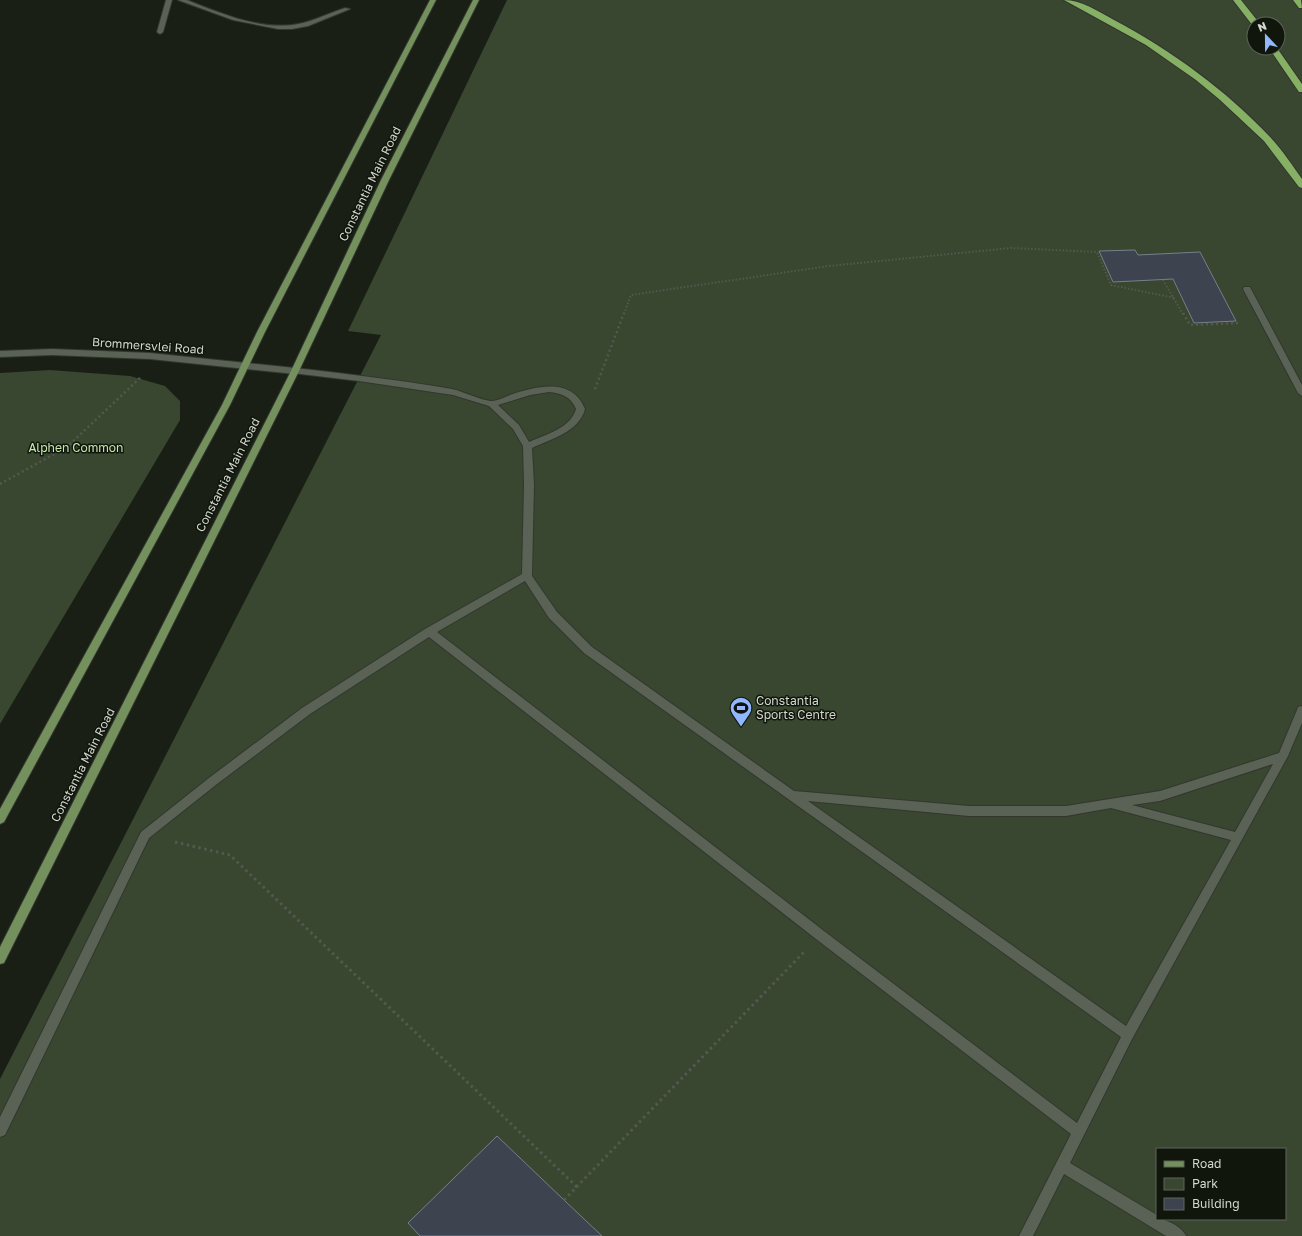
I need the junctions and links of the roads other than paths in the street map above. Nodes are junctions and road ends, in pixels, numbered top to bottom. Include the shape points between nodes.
1 (169, 0) edge
2 (181, 0) edge
3 (433, 0) edge
4 (476, 0) edge
5 (1068, 0) edge
6 (1237, 0) edge
7 (1297, 0) edge
8 (1302, 6) edge
9 (347, 9) dead end
10 (1250, 16) edge
11 (160, 32) dead end
12 (1279, 56) edge
13 (1302, 90) edge
14 (1302, 185) edge
15 (1247, 289) dead end
16 (0, 354) edge
17 (246, 366) junction
18 (295, 371) junction
19 (1302, 393) edge
20 (492, 404) junction
21 (527, 446) junction
22 (527, 576) junction
23 (429, 632) junction
24 (1302, 710) edge
25 (1283, 756) junction
26 (792, 795) junction
27 (1110, 804) junction
28 (0, 819) edge
29 (1238, 837) junction
30 (0, 959) edge
31 (1128, 1035) junction
32 (0, 1131) edge
33 (1078, 1132) junction
34 (1062, 1165) junction
35 (1026, 1236) edge
36 (1179, 1236) edge

1 - 11 street
2 - 9 street via 230,17 282,27 300,25
3 - 17 main road via 261,332
4 - 18 main road, Constantia Main Road via 385,180
5 - 14 highway via 1152,44 1219,94 1268,140
6 - 10 highway
7 - 8 highway
12 - 13 highway
15 - 19 street
16 - 17 street, Brommersvlei Road via 52,352 150,356
17 - 18 street, Brommersvlei Road
17 - 28 main road
18 - 20 street, Brommersvlei Road via 454,392
18 - 30 main road, Constantia Main Road
20 - 21 street via 516,427
20 - 21 street via 549,389 559,390 576,399 580,405 578,419 571,425
21 - 22 street
22 - 23 street
22 - 26 street via 553,615 588,650
23 - 32 street via 306,711 145,835
23 - 33 street
24 - 25 street
25 - 27 street via 1160,796
25 - 29 street
26 - 27 street via 969,811 1066,811
26 - 31 street
27 - 29 street
29 - 31 street
31 - 33 street
33 - 34 street
34 - 35 street
34 - 36 street

